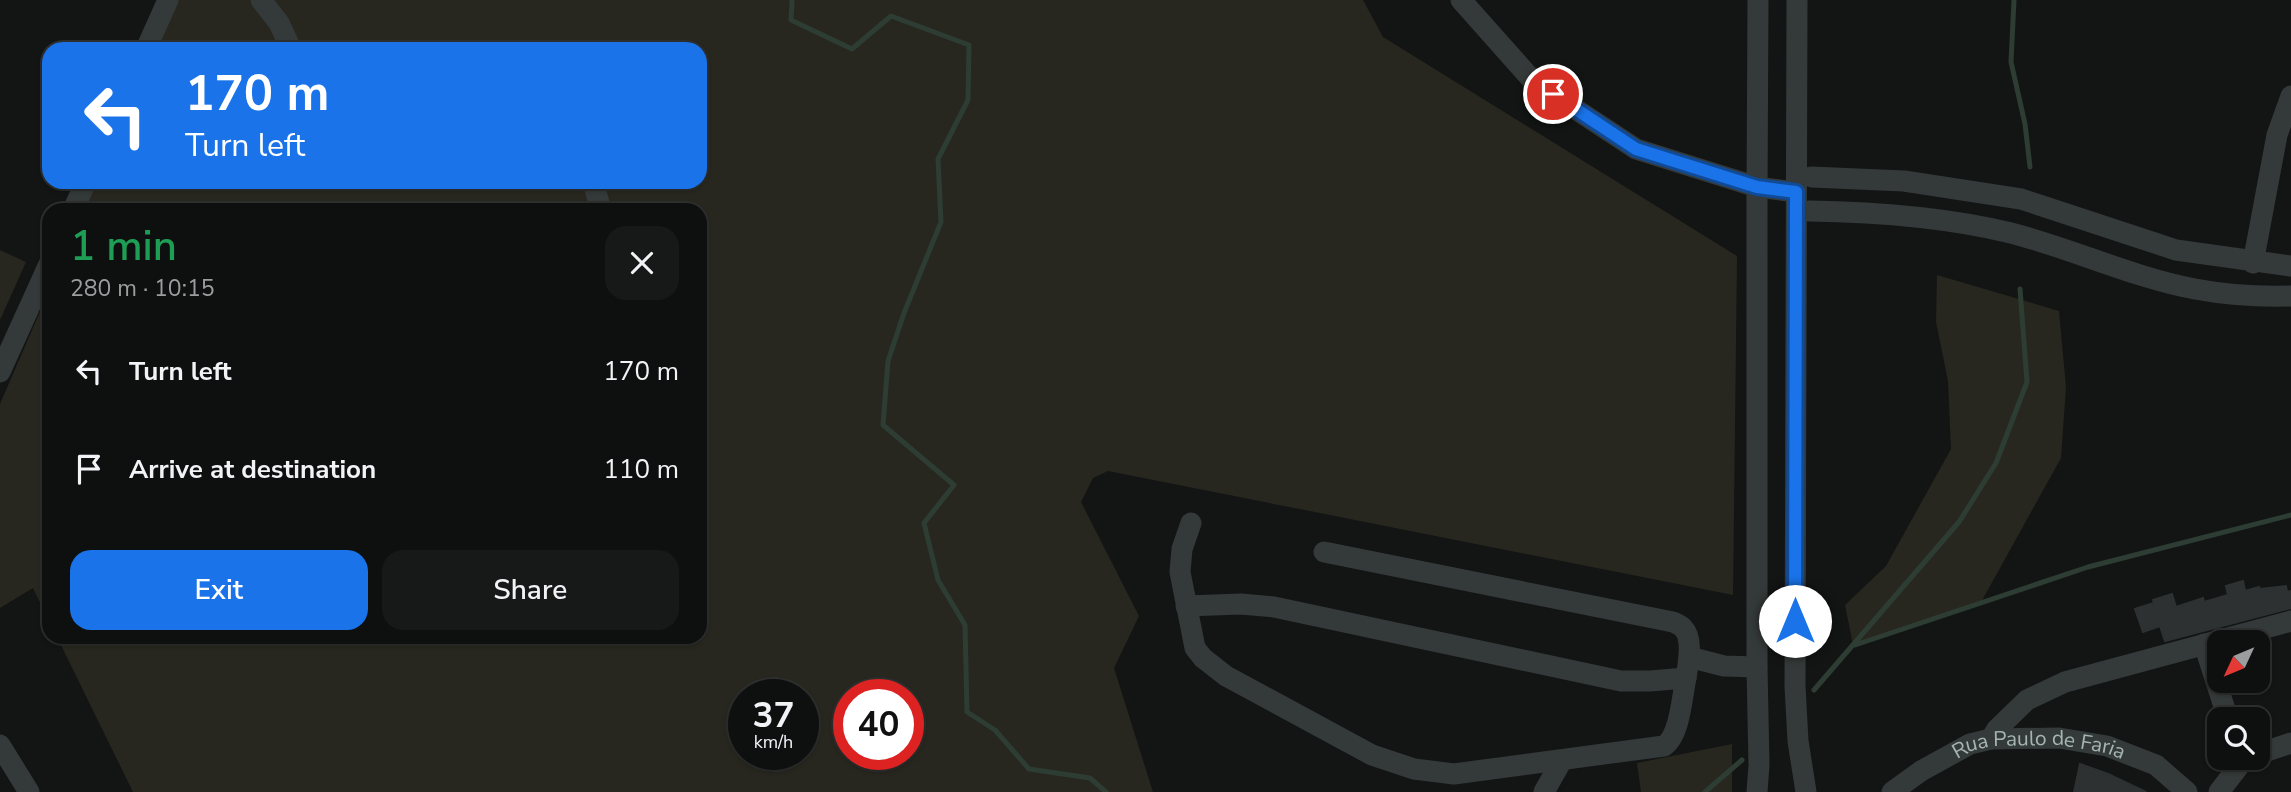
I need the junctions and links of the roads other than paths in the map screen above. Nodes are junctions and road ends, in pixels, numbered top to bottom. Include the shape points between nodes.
1 (168, 0) edge
2 (261, 0) edge
3 (1461, 0) edge
4 (1758, 0) edge
5 (1797, 0) edge
6 (149, 42) edge
7 (288, 42) edge
8 (2291, 96) edge
9 (1811, 177) dead end
10 (1853, 179) junction
11 (1757, 187) junction
12 (1796, 192) junction
13 (1810, 211) dead end
14 (1856, 212) junction
15 (2253, 262) junction
16 (2291, 266) edge
17 (42, 279) edge
18 (2291, 296) edge
19 (0, 372) edge
20 (1757, 521) junction
21 (1191, 523) dead end
22 (1795, 523) junction
23 (1324, 552) dead end
24 (1186, 606) junction
25 (2291, 621) edge
26 (2204, 644) junction
27 (1757, 667) junction
28 (1688, 668) junction
29 (2224, 707) edge
30 (1991, 739) junction
31 (2291, 743) edge
32 (0, 745) edge
33 (2270, 750) edge
34 (1562, 760) junction
35 (2238, 770) edge
36 (29, 792) edge
37 (1544, 792) edge
38 (1757, 792) edge
39 (1806, 792) edge
40 (1892, 792) edge
41 (2187, 792) edge
42 (2219, 792) edge

1 - 6 street
2 - 7 street
3 - 11 street via 1532,81 1636,149
4 - 11 street
5 - 12 street
8 - 15 street via 2277,135
9 - 10 street
10 - 14 street
10 - 15 street via 1904,181 2021,199 2176,250
11 - 12 street
11 - 20 street
12 - 22 street
13 - 14 street
14 - 18 street via 1942,220 2011,233 2194,289
15 - 16 street
17 - 19 street
20 - 22 street
20 - 27 street
21 - 24 street via 1180,572
22 - 39 street via 1795,686
23 - 28 street via 1673,622 1683,627 1688,637
24 - 28 street via 1274,607 1622,681 1650,681
24 - 34 street via 1195,648 1203,658 1226,676 1372,755 1413,769 1454,774
25 - 26 street
26 - 29 street
26 - 30 street via 2065,682 2027,700
27 - 28 street
27 - 38 street
28 - 34 street via 1671,742
30 - 40 street, Rua Paulo de Faria via 1953,753
30 - 41 street, Rua Paulo de Faria via 2059,738 2107,746 2156,765
31 - 33 street
32 - 36 street
34 - 37 street
35 - 42 street

